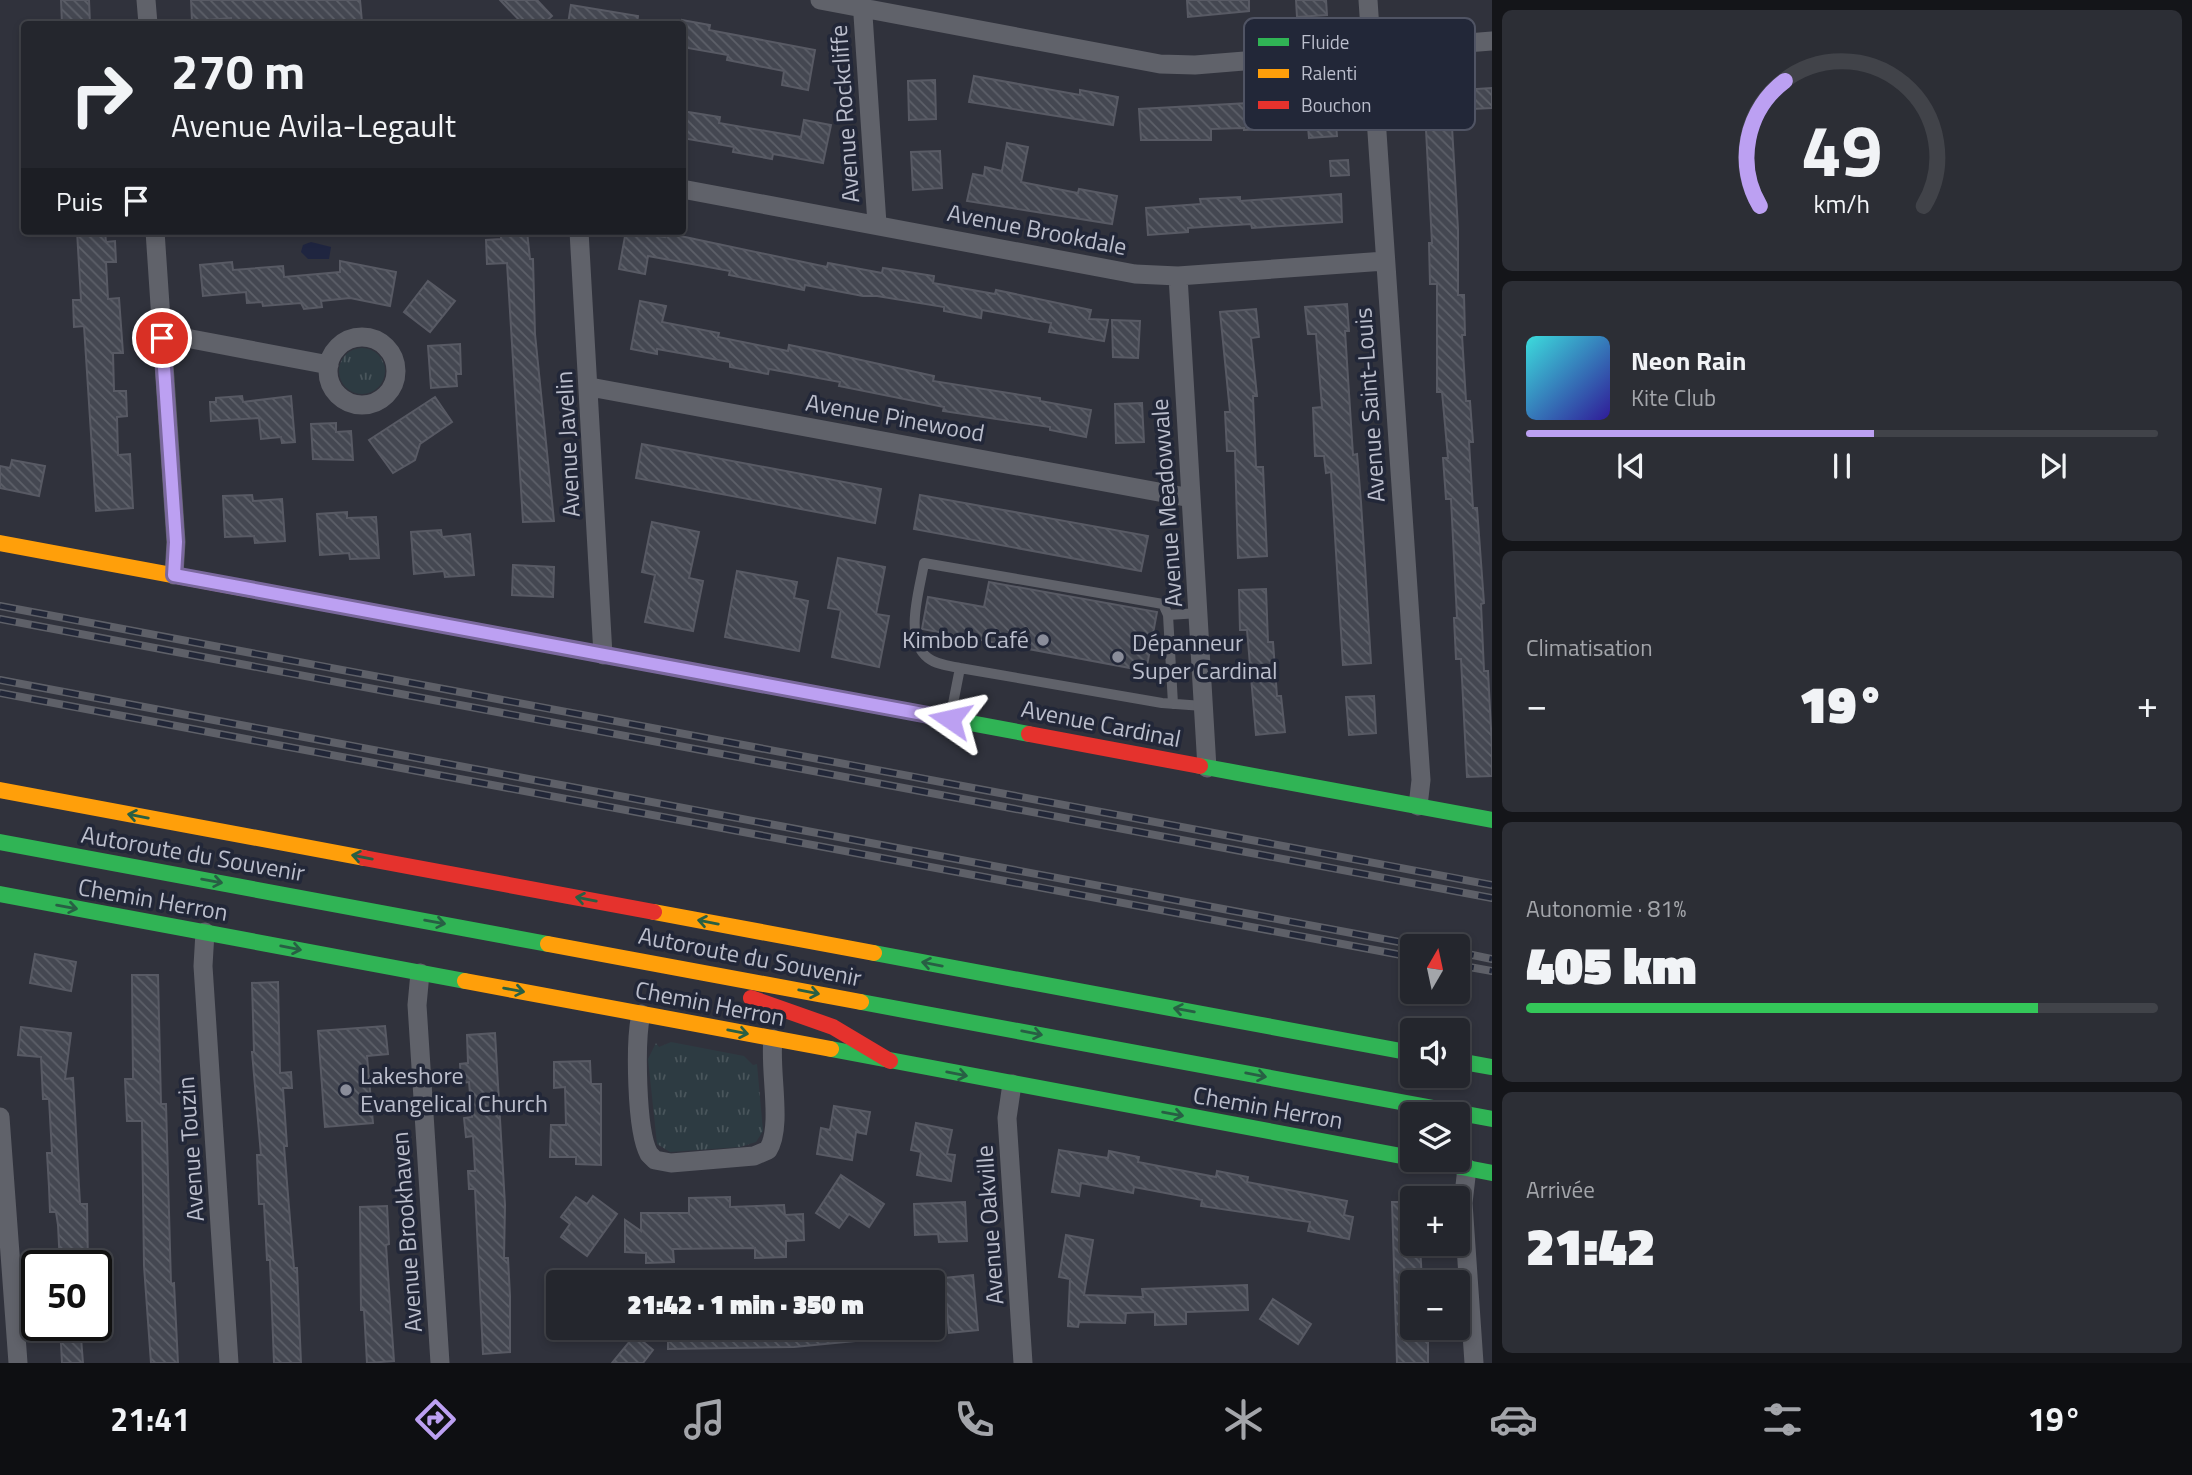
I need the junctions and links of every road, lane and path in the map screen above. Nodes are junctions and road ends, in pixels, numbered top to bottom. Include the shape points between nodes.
1 (146, 0) edge
2 (820, 0) edge
3 (1368, 0) edge
4 (862, 4) edge
5 (1369, 18) edge
6 (148, 21) edge
7 (1244, 61) edge
8 (1376, 130) edge
9 (686, 190) edge
10 (877, 224) junction
11 (155, 235) edge
12 (579, 235) edge
13 (1385, 261) junction
14 (1178, 276) junction
15 (162, 338) junction
16 (329, 365) dead end
17 (590, 387) junction
18 (1191, 498) junction
19 (0, 543) edge
20 (174, 575) junction
21 (1199, 613) junction
22 (1168, 615) junction
23 (603, 655) junction
24 (960, 668) junction
25 (1173, 704) junction
26 (1203, 706) junction
27 (950, 719) junction
28 (1207, 768) junction
29 (0, 790) edge
30 (1418, 806) junction
31 (1492, 820) edge
32 (0, 842) edge
33 (0, 894) edge
34 (205, 932) junction
35 (645, 961) junction
36 (419, 973) junction
37 (641, 1014) junction
38 (773, 1039) junction
39 (1400, 1051) edge
40 (890, 1061) junction
41 (1470, 1063) edge
42 (1489, 1066) edge
43 (1012, 1084) junction
44 (0, 1117) edge
45 (1492, 1119) edge
46 (1400, 1156) edge
47 (1470, 1168) edge
48 (1467, 1172) edge
49 (1492, 1172) edge
50 (18, 1363) edge
51 (229, 1363) edge
52 (440, 1363) edge
53 (1023, 1363) edge
54 (1474, 1363) edge

1 - 6 street
2 - 4 street
3 - 5 street, Avenue Saint-Louis
4 - 7 street via 1160,64
4 - 10 street, Avenue Rockcliffe
8 - 13 street, Avenue Saint-Louis
9 - 10 street, Avenue Brookdale
10 - 14 street, Avenue Brookdale via 1135,274
11 - 15 street
12 - 17 street, Avenue Javelin
13 - 14 street, Avenue Brookdale
13 - 30 street, Avenue Saint-Louis via 1421,780
14 - 18 street, Avenue Meadowvale
15 - 16 street via 186,338
15 - 20 street via 176,542
17 - 18 street, Avenue Pinewood
17 - 23 street, Avenue Javelin
18 - 21 street, Avenue Meadowvale
19 - 20 main road, Avenue Cardinal
20 - 23 main road, Avenue Cardinal
21 - 22 lane
21 - 26 street, Avenue Meadowvale
22 - 24 lane via 1163,604 924,563 915,621 918,644 930,660
22 - 25 lane
23 - 27 main road, Avenue Cardinal
24 - 25 lane
24 - 27 lane
25 - 26 lane
26 - 28 street, Avenue Meadowvale
27 - 28 main road, Avenue Cardinal
28 - 30 main road, Avenue Cardinal
39 -> 29 main road, Autoroute du Souvenir
30 - 31 main road, Avenue Cardinal
32 -> 35 main road, Autoroute du Souvenir
33 -> 34 main road, Chemin Herron
34 -> 36 main road, Chemin Herron
34 - 51 street, Avenue Touzin via 203,966
35 - 40 main road via 833,1027
35 -> 45 main road, Autoroute du Souvenir
36 -> 37 main road, Chemin Herron
36 - 52 street, Avenue Brookhaven via 417,1005
37 -> 38 main road, Chemin Herron
37 - 38 street via 636,1046 645,1147 663,1163 754,1156 768,1150 775,1132
38 - 40 main road, Chemin Herron
40 -> 43 main road, Chemin Herron
41 - 42 main road
43 -> 46 main road, Chemin Herron
43 - 53 street, Avenue Oakville via 1007,1118
44 - 50 street
47 - 49 main road
48 - 54 street via 1463,1203

